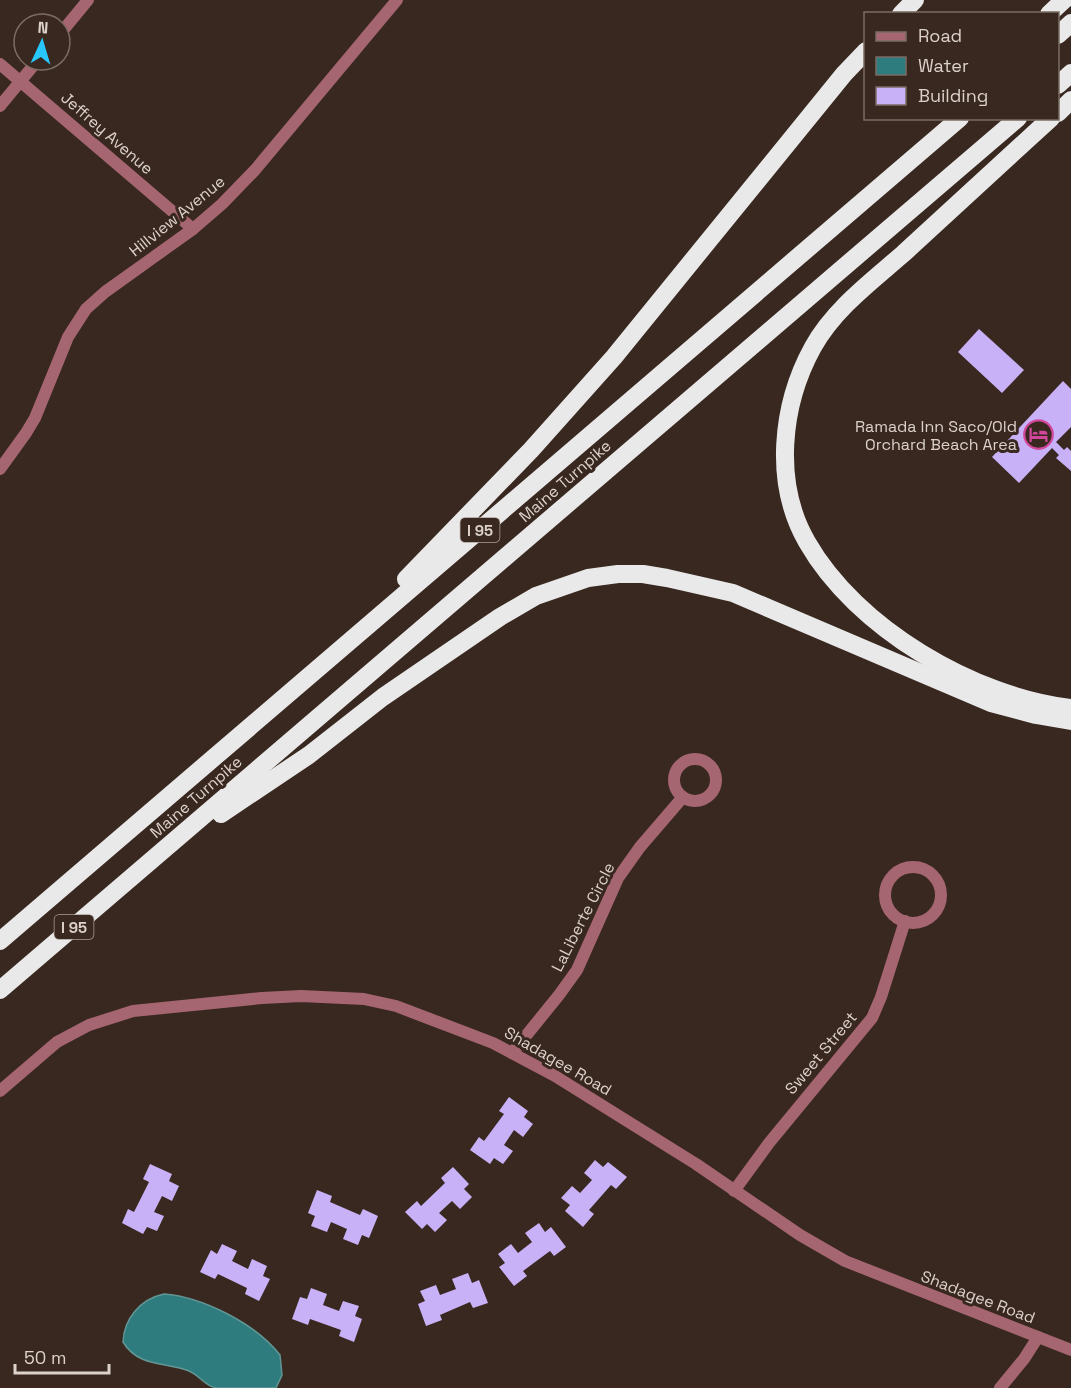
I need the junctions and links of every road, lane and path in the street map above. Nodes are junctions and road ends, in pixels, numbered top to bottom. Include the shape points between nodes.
1 (88, 0) edge
2 (397, 0) edge
3 (915, 0) edge
4 (1064, 0) edge
5 (903, 12) edge
6 (1051, 12) edge
7 (72, 19) edge
8 (1071, 23) edge
9 (1059, 34) edge
10 (864, 53) edge
11 (0, 64) edge
12 (28, 72) edge
13 (1071, 73) edge
14 (21, 81) junction
15 (1059, 84) edge
16 (1071, 100) edge
17 (0, 106) edge
18 (1059, 111) edge
19 (943, 120) edge
20 (958, 120) edge
21 (1016, 120) edge
22 (1049, 120) edge
23 (865, 200) junction
24 (193, 229) junction
25 (0, 469) edge
26 (318, 669) junction
27 (1071, 708) edge
28 (1071, 721) edge
29 (683, 797) dead end
30 (148, 864) junction
31 (905, 921) junction
32 (0, 941) edge
33 (0, 990) edge
34 (512, 1053) junction
35 (0, 1091) edge
36 (734, 1191) junction
37 (1038, 1337) junction
38 (1071, 1350) edge
39 (1000, 1388) edge

1 - 7 street
2 - 24 street, Hillview Avenue via 255,171
3 - 5 highway
4 - 6 highway
8 - 9 highway
10 - 26 highway via 564,415
11 - 14 street, Jeffrey Avenue
12 - 14 street
13 - 15 highway
14 - 17 street
14 - 24 street, Jeffrey Avenue
16 - 18 highway
19 - 23 highway
20 - 23 highway, Maine Turnpike / I 95
21 - 30 highway, Maine Turnpike / I 95
22 - 27 highway via 826,327 803,366 790,404 785,468 793,508 806,541 827,572 871,616 921,653 972,680 1026,700
23 - 26 highway, Maine Turnpike / I 95
24 - 25 street, Hillview Avenue via 86,309 68,337 35,418
26 - 32 highway, Maine Turnpike / I 95
28 - 30 highway via 991,703 733,593 643,574 588,578 536,596 500,617
29 - 34 street, LaLiberte Circle via 630,861 612,891 577,970
30 - 33 highway, Maine Turnpike / I 95
31 - 31 street via 929,918 939,905 940,889 932,874 918,867 901,870 886,888 891,912
31 - 36 street, Sweet Street via 872,1018
34 - 35 street, Shadagee Road via 415,1011 380,1002 341,997 262,998 133,1011 110,1017 57,1042
34 - 36 street, Shadagee Road via 585,1094
36 - 37 street, Shadagee Road via 845,1261
37 - 38 street, Shadagee Road
37 - 39 street

